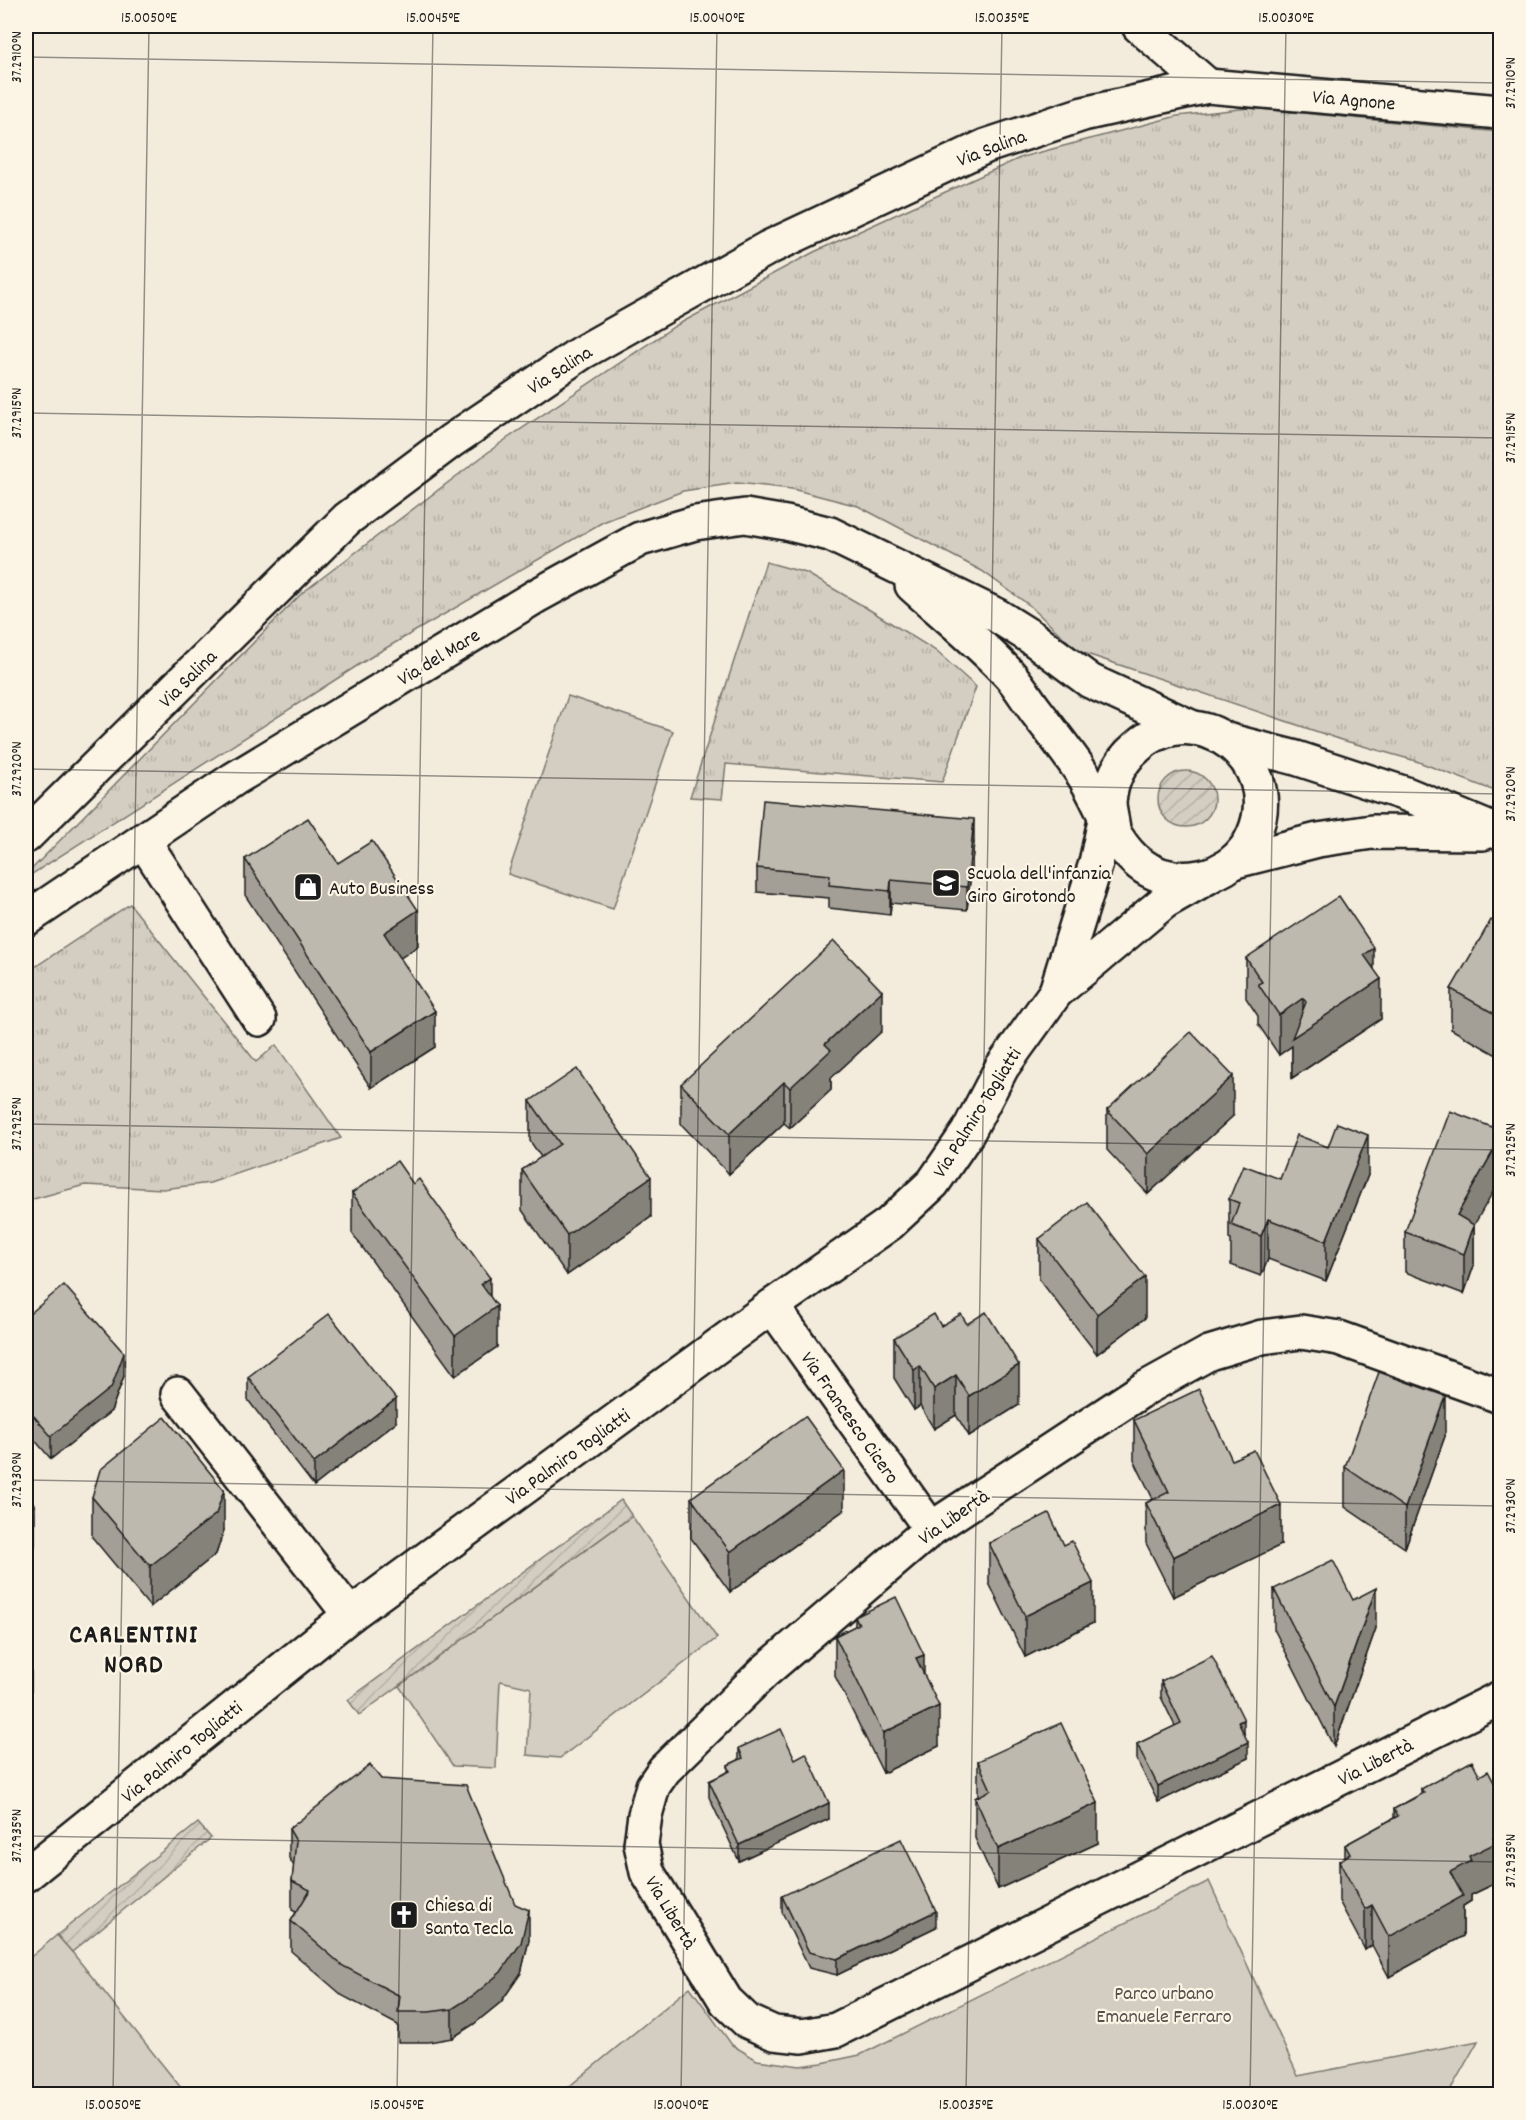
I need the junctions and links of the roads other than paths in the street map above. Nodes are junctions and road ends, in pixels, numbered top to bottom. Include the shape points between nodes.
1 (1138, 26) edge
2 (1208, 86) junction
3 (1500, 112) edge
4 (886, 562) junction
5 (1193, 728) junction
6 (1226, 740) junction
7 (1110, 816) junction
8 (1500, 833) edge
9 (26, 836) edge
10 (143, 840) junction
11 (1223, 868) junction
12 (26, 919) edge
13 (1056, 992) junction
14 (259, 1019) dead end
15 (772, 1306) junction
16 (178, 1394) dead end
17 (1500, 1396) edge
18 (930, 1528) junction
19 (350, 1615) junction
20 (1500, 1698) edge
21 (26, 1875) edge

1 - 2 street
2 - 3 street, Via Agnone
2 - 9 street, Via Salina via 1083,114 987,146 768,248 581,353 451,441 347,519
4 - 5 street via 996,615 1090,681
4 - 7 street via 1010,675
4 - 10 street, Via del Mare via 830,534 745,516 694,523 640,539 538,595 264,761
5 - 6 street
5 - 7 street via 1168,729 1144,740 1125,756 1114,779
6 - 8 street via 1406,794
6 - 11 street via 1244,755 1256,775 1262,798 1260,821 1251,843
7 - 11 street via 1124,849 1140,865 1161,876 1184,880
7 - 13 street
8 - 11 street via 1372,832 1318,840
10 - 12 street, Via del Mare
10 - 14 street
11 - 13 street via 1164,902
13 - 15 street, Via Palmiro Togliatti via 1002,1067 968,1132 933,1183 889,1224
15 - 18 street, Via Francesco Cicero
15 - 19 street, Via Palmiro Togliatti
16 - 19 street
17 - 18 street, Via Libertà via 1339,1338 1301,1332 1262,1337 1209,1353 1144,1389
18 - 20 street, Via Libertà via 764,1672 664,1770 653,1786 641,1844 646,1872 726,2001 747,2021 774,2033 802,2036 836,2030
19 - 21 street, Via Palmiro Togliatti

